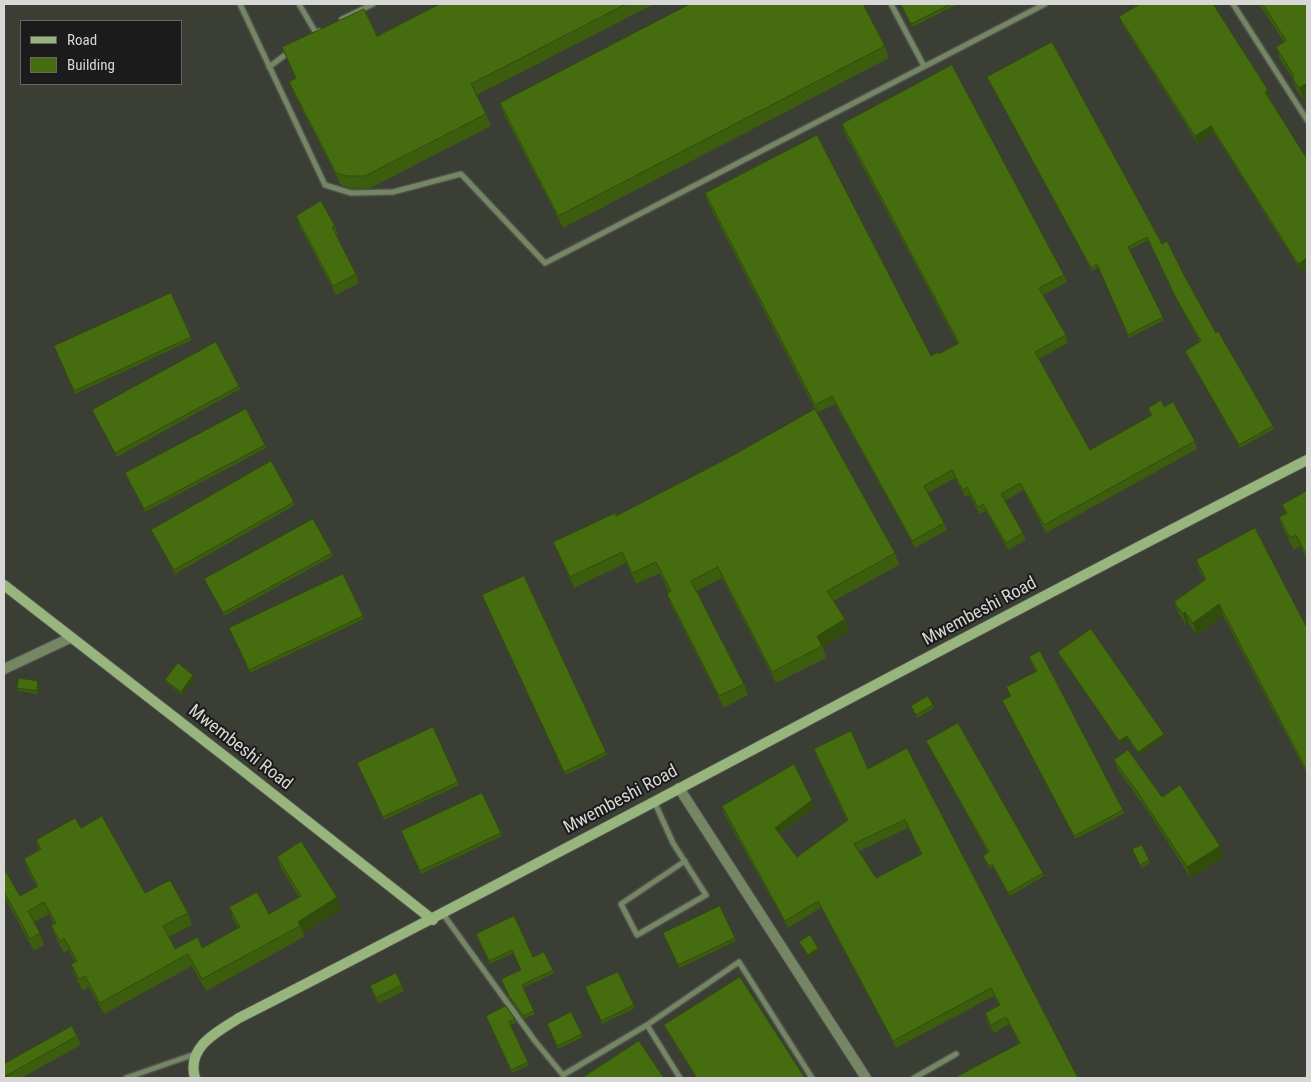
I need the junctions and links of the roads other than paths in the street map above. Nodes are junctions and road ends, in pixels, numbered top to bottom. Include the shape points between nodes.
1 (240, 4) edge
2 (299, 4) edge
3 (373, 4) edge
4 (892, 4) edge
5 (1045, 4) edge
6 (1233, 4) edge
7 (340, 20) edge
8 (324, 29) edge
9 (316, 33) junction
10 (308, 38) edge
11 (293, 50) edge
12 (924, 66) junction
13 (269, 67) junction
14 (1307, 120) edge
15 (1307, 460) edge
16 (4, 585) edge
17 (70, 638) junction
18 (4, 669) edge
19 (679, 788) junction
20 (654, 801) junction
21 (685, 861) junction
22 (443, 914) junction
23 (433, 920) junction
24 (647, 1025) junction
25 (196, 1054) junction
26 (956, 1054) dead end
27 (561, 1077) edge
28 (126, 1078) edge
29 (195, 1078) edge
30 (680, 1078) edge
31 (812, 1078) edge
32 (866, 1078) edge
33 (914, 1078) edge

1 - 13 lane
2 - 9 lane
3 - 7 lane
4 - 12 lane
5 - 12 lane
6 - 14 lane
8 - 9 lane
9 - 10 lane
11 - 13 lane
12 - 13 lane via 544,263 461,174 393,192 351,193 325,185
15 - 19 street, Mwembeshi Road
16 - 17 street, Mwembeshi Road
17 - 18 street
17 - 23 street, Mwembeshi Road
19 - 20 street, Mwembeshi Road
19 - 32 street
20 - 21 lane
20 - 22 street, Mwembeshi Road
21 - 21 lane via 706,895 637,935 621,904
22 - 23 street, Mwembeshi Road
22 - 27 lane
23 - 25 street via 239,1018 208,1038
24 - 27 lane
24 - 30 lane
24 - 31 lane via 738,962
25 - 28 lane
25 - 29 street
26 - 33 lane

